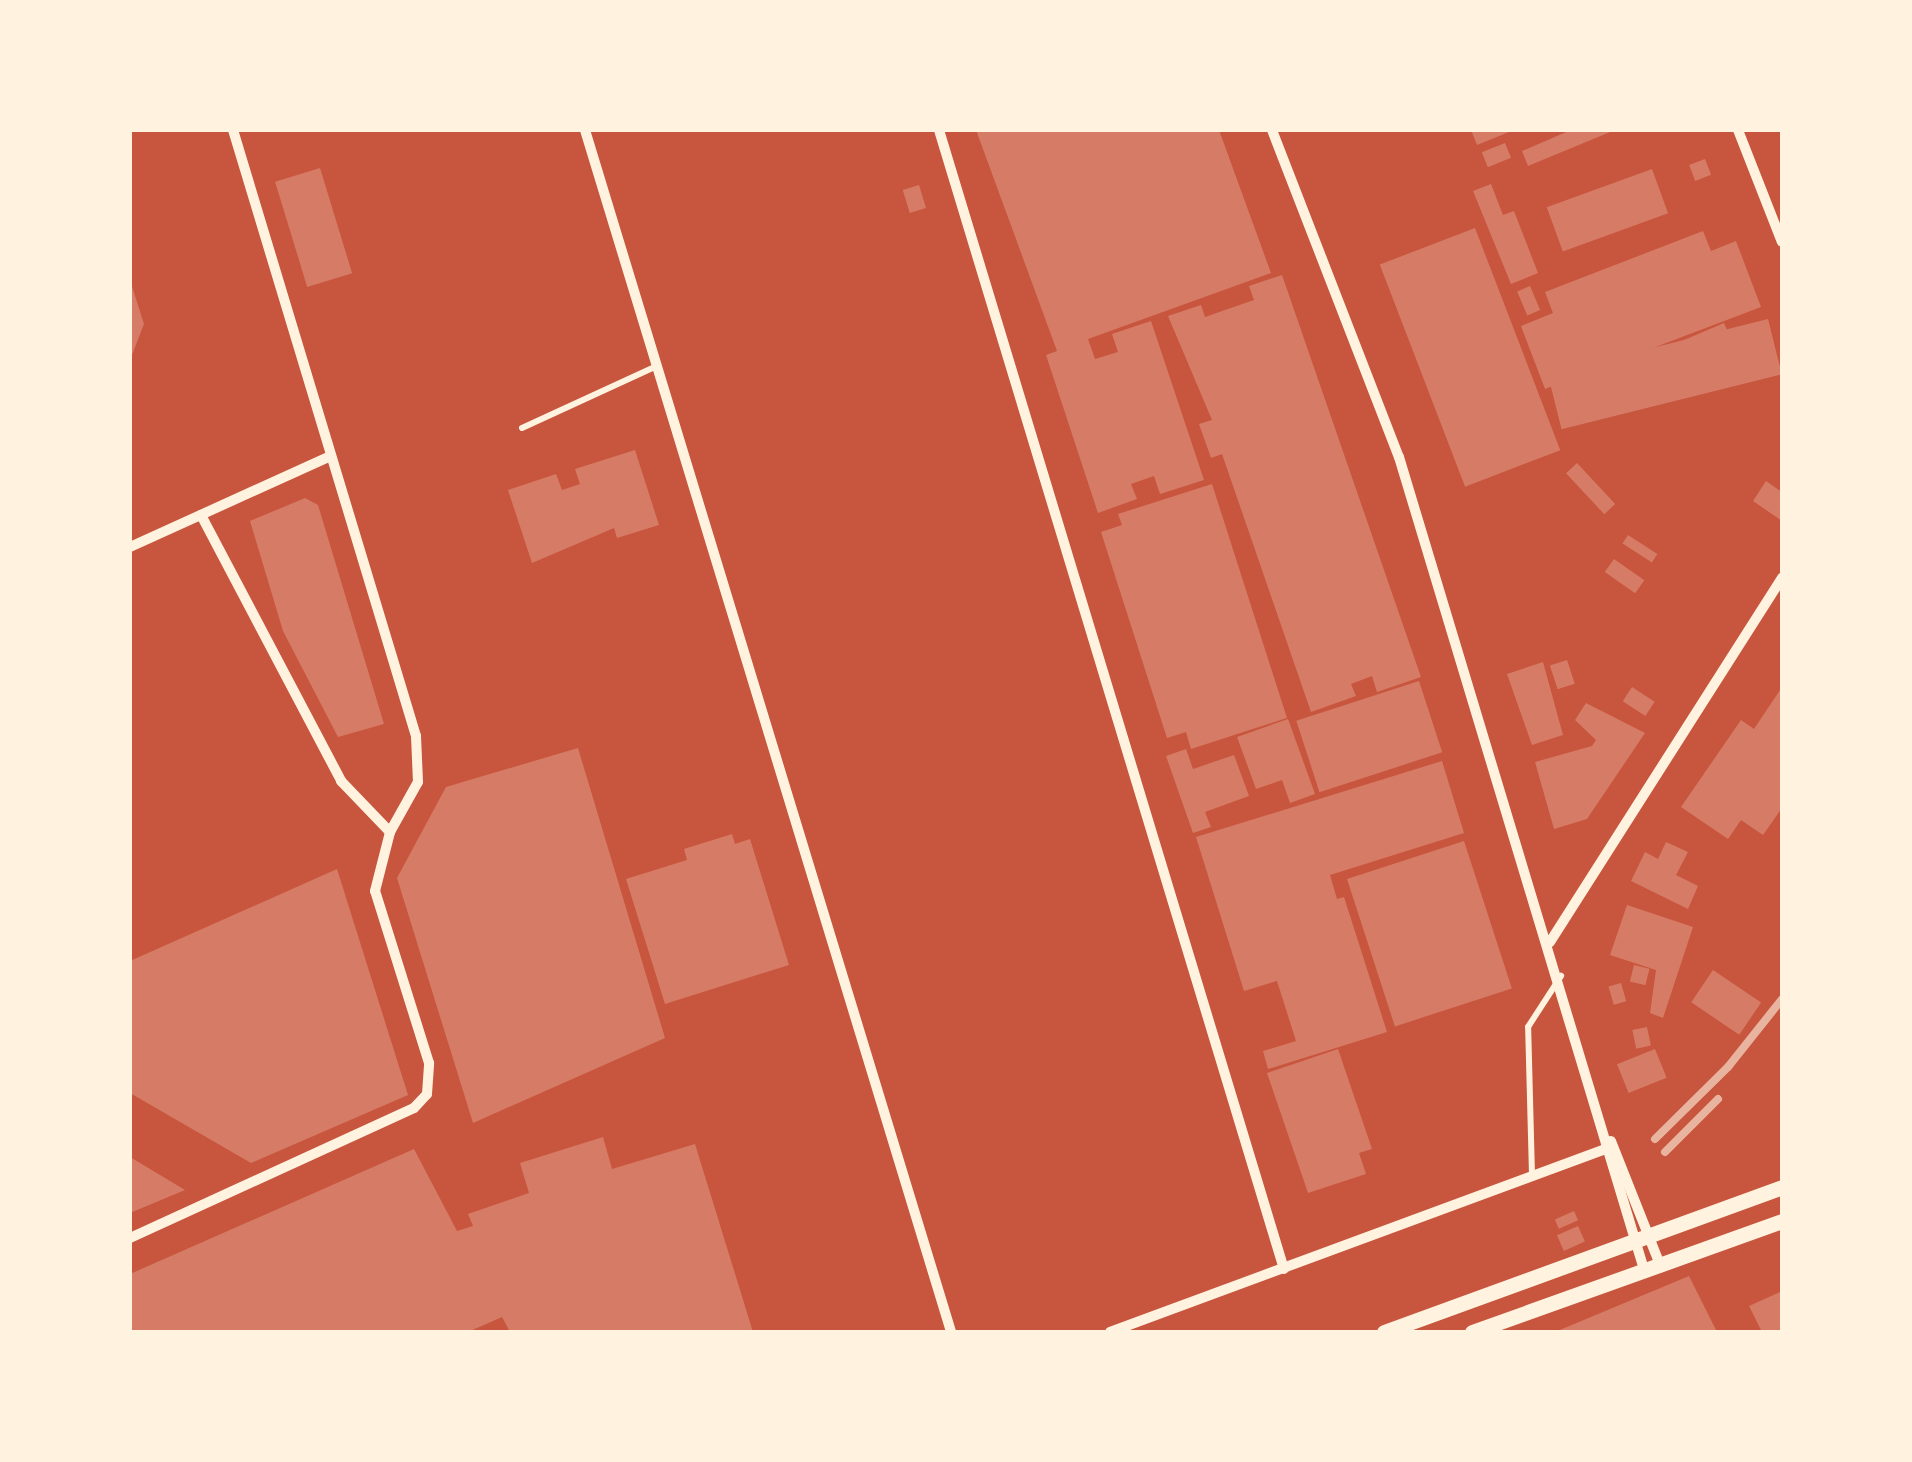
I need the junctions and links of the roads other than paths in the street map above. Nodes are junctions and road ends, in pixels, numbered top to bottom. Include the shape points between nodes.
1 (232, 130) edge
2 (585, 130) edge
3 (939, 130) edge
4 (1272, 130) edge
5 (1738, 130) edge
6 (1782, 242) edge
7 (656, 366) junction
8 (522, 428) dead end
9 (328, 457) junction
10 (201, 516) junction
11 (130, 548) edge
12 (1782, 578) edge
13 (390, 832) junction
14 (1550, 942) junction
15 (1561, 976) junction
16 (1610, 1143) junction
17 (1532, 1176) junction
18 (1782, 1187) edge
19 (1782, 1220) edge
20 (130, 1238) edge
21 (1641, 1238) junction
22 (1284, 1269) junction
23 (1653, 1270) junction
24 (951, 1332) edge
25 (1110, 1332) edge
26 (1384, 1332) edge
27 (1472, 1332) edge

1 - 9 street
2 - 7 street
3 - 22 street
4 - 14 street via 1400,456
5 - 6 street
7 - 8 lane
7 - 24 street
9 - 10 street
9 - 13 street via 416,736 418,782
10 - 11 street
10 - 13 street via 341,780
12 - 14 street
13 - 20 street via 378,864 377,911 416,1014 429,1063 427,1094 414,1108
14 - 15 street
15 - 16 street
15 - 17 lane via 1528,1027
16 - 17 street
16 - 21 street
17 - 22 street
18 - 21 street
19 - 23 street
21 - 23 street
21 - 26 street
22 - 25 street
23 - 27 street

